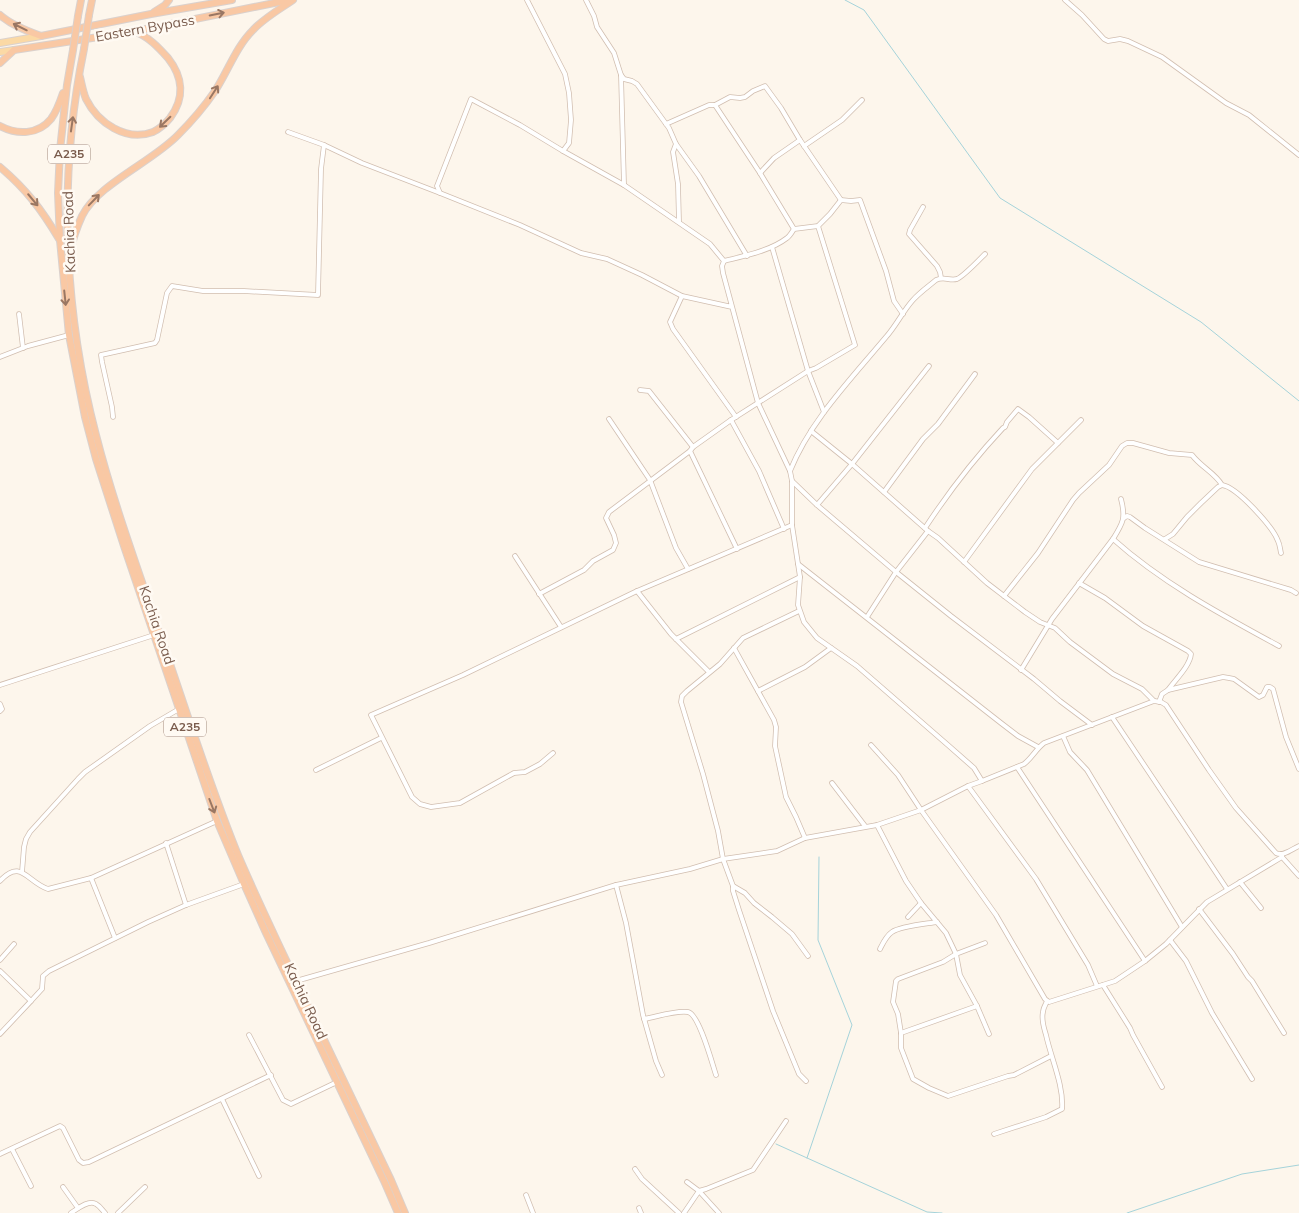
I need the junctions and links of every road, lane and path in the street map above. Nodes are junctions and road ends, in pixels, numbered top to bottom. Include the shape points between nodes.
1 (81, 0) edge
2 (92, 0) edge
3 (169, 0) edge
4 (232, 0) edge
5 (291, 0) edge
6 (527, 0) edge
7 (586, 0) edge
8 (1065, 0) edge
9 (150, 14) junction
10 (0, 15) edge
11 (131, 32) junction
12 (41, 36) junction
13 (0, 43) edge
14 (14, 50) junction
15 (0, 52) edge
16 (0, 63) edge
17 (79, 71) junction
18 (620, 75) junction
19 (67, 85) junction
20 (862, 100) dead end
21 (715, 105) junction
22 (666, 124) junction
23 (0, 126) edge
24 (288, 132) dead end
25 (800, 140) junction
26 (676, 144) junction
27 (324, 145) junction
28 (804, 146) junction
29 (563, 151) junction
30 (1299, 155) edge
31 (0, 167) edge
32 (760, 173) junction
33 (624, 185) junction
34 (440, 193) junction
35 (841, 200) junction
36 (923, 207) dead end
37 (678, 222) junction
38 (818, 226) junction
39 (794, 229) junction
40 (60, 240) junction
41 (772, 246) junction
42 (985, 254) dead end
43 (746, 256) junction
44 (724, 261) junction
45 (66, 263) junction
46 (941, 278) junction
47 (682, 296) junction
48 (732, 306) junction
49 (19, 314) dead end
50 (903, 314) junction
51 (69, 335) junction
52 (23, 348) junction
53 (0, 356) edge
54 (929, 366) dead end
55 (808, 371) junction
56 (975, 374) dead end
57 (640, 390) dead end
58 (758, 403) junction
59 (824, 412) junction
60 (113, 417) dead end
61 (736, 417) junction
62 (610, 419) dead end
63 (731, 420) junction
64 (1081, 420) dead end
65 (810, 431) junction
66 (1058, 443) junction
67 (693, 447) junction
68 (690, 451) junction
69 (852, 464) junction
70 (790, 471) junction
71 (650, 480) junction
72 (792, 481) junction
73 (1222, 485) junction
74 (884, 492) junction
75 (1121, 499) dead end
76 (817, 506) junction
77 (1124, 518) junction
78 (792, 525) junction
79 (784, 529) junction
80 (926, 530) junction
81 (1113, 539) junction
82 (1165, 539) junction
83 (737, 549) junction
84 (1280, 553) dead end
85 (516, 556) dead end
86 (964, 562) junction
87 (798, 564) junction
88 (688, 569) junction
89 (896, 572) junction
90 (800, 577) junction
91 (1079, 582) junction
92 (637, 591) junction
93 (1296, 593) dead end
94 (539, 594) junction
95 (1004, 596) junction
96 (145, 599) junction
97 (799, 611) junction
98 (867, 617) junction
99 (1048, 625) junction
100 (560, 627) junction
101 (154, 635) junction
102 (676, 639) junction
103 (1279, 646) dead end
104 (734, 648) junction
105 (831, 648) junction
106 (1021, 670) junction
107 (709, 672) junction
108 (0, 685) edge
109 (1168, 690) junction
110 (758, 692) junction
111 (1157, 701) junction
112 (0, 704) edge
113 (179, 709) junction
114 (0, 711) edge
115 (1112, 717) junction
116 (1092, 725) junction
117 (1063, 736) junction
118 (381, 738) junction
119 (871, 745) dead end
120 (1038, 748) junction
121 (553, 752) dead end
122 (1017, 767) junction
123 (1299, 769) edge
124 (316, 770) dead end
125 (982, 781) junction
126 (832, 783) dead end
127 (968, 786) junction
128 (921, 810) junction
129 (217, 821) junction
130 (877, 825) junction
131 (865, 826) junction
132 (805, 838) junction
133 (166, 843) junction
134 (1299, 846) edge
135 (1282, 855) junction
136 (723, 860) junction
137 (22, 872) junction
138 (1299, 876) edge
139 (91, 878) junction
140 (0, 881) edge
141 (1240, 882) junction
142 (244, 884) junction
143 (616, 885) junction
144 (733, 886) junction
145 (1227, 889) junction
146 (921, 904) junction
147 (186, 906) junction
148 (1261, 908) dead end
149 (1199, 909) junction
150 (908, 917) dead end
151 (936, 922) junction
152 (1182, 927) junction
153 (115, 938) junction
154 (1170, 940) junction
155 (985, 943) dead end
156 (14, 944) dead end
157 (880, 949) dead end
158 (956, 954) junction
159 (808, 956) dead end
160 (0, 960) edge
161 (1145, 961) junction
162 (0, 971) edge
163 (296, 981) junction
164 (1103, 985) junction
165 (1097, 986) junction
166 (31, 1001) junction
167 (1047, 1001) junction
168 (977, 1006) junction
169 (644, 1019) junction
170 (901, 1033) junction
171 (1284, 1033) dead end
172 (0, 1034) edge
173 (989, 1034) dead end
174 (249, 1035) dead end
175 (1051, 1056) junction
176 (271, 1075) junction
177 (662, 1076) dead end
178 (716, 1076) dead end
179 (1252, 1079) dead end
180 (806, 1080) dead end
181 (337, 1082) junction
182 (1162, 1087) dead end
183 (222, 1099) junction
184 (786, 1121) dead end
185 (994, 1134) dead end
186 (12, 1149) junction
187 (0, 1154) edge
188 (634, 1169) dead end
189 (259, 1176) dead end
190 (687, 1182) dead end
191 (31, 1186) dead end
192 (63, 1187) dead end
193 (145, 1188) dead end
194 (699, 1191) junction
195 (526, 1196) dead end
196 (78, 1208) junction
197 (639, 1208) dead end
198 (70, 1213) edge
199 (105, 1213) edge
200 (118, 1213) edge
201 (398, 1213) edge
202 (405, 1213) edge
203 (533, 1213) edge
204 (641, 1213) edge
205 (679, 1213) edge
206 (684, 1213) edge
207 (719, 1213) edge

1 - 19 highway, A235, bridge
2 - 17 highway, Kachia Road / A235, bridge
3 - 9 highway
4 - 9 highway, Eastern Bypass
11 -> 5 highway, Eastern Bypass
45 -> 5 highway via 82,215 89,206 103,191 176,137 215,91 254,28
6 - 29 street via 565,74 571,120 570,143
7 - 18 street via 597,27 614,53
8 - 30 street via 1104,39 1128,41 1162,57 1249,115
9 - 12 highway, Eastern Bypass
12 -> 10 highway
11 - 14 highway, Eastern Bypass
11 -> 17 highway via 148,39 177,72 181,94 178,104 161,127 154,132 133,135 105,123 86,99
12 - 13 main road, Eastern Bypass
14 - 15 main road, Eastern Bypass
14 - 16 highway
45 -> 17 highway, Kachia Road / A235 via 69,153
18 - 22 street via 637,84
18 - 33 street
19 - 23 highway via 52,118 39,129 24,132
19 - 40 highway, Kachia Road / A235 via 60,150
20 - 28 street via 842,120
21 - 22 street
21 - 25 street via 765,86
21 - 32 street
22 - 26 street
24 - 27 street
25 - 28 street
25 - 32 street via 774,158
26 - 37 street via 673,152 678,184
26 - 43 street via 699,176
27 - 34 street
27 - 60 street via 318,295 203,291 172,286 155,343 102,355
28 - 35 street
29 - 33 street
29 - 34 street via 471,99 437,186
31 -> 40 highway via 38,206
32 - 39 street
33 - 37 street
34 - 47 street via 581,253 607,259
35 - 38 street
35 - 50 street via 860,200 894,301
36 - 46 street via 909,234 937,266
37 - 44 street via 710,244
38 - 39 street
38 - 55 street via 855,345
39 - 41 street via 788,238
40 - 45 highway, Kachia Road / A235
41 - 43 street
41 - 55 street
42 - 46 street via 960,278
43 - 44 street
44 - 48 street via 723,273
45 -> 51 highway, Kachia Road / A235
45 - 96 highway, Kachia Road / A235 via 80,364 95,431
46 - 50 street via 913,299
47 - 48 street
47 - 61 street via 670,322 673,329
48 - 58 street
49 - 52 street
50 - 59 street
51 - 52 street
51 - 96 highway, Kachia Road / A235 via 96,459
52 - 53 street
54 - 69 street
55 - 58 street
55 - 59 street
56 - 74 street
57 - 67 street via 650,391
58 - 61 street
58 - 70 street
59 - 65 street
61 - 63 street
62 - 71 street
63 - 67 street
63 - 79 street via 759,471
64 - 66 street
65 - 69 street
65 - 70 street
66 - 80 street via 1018,409 950,491
66 - 86 street via 1032,469
67 - 68 street
68 - 71 street
68 - 83 street
69 - 74 street
69 - 76 street
70 - 72 street
71 - 88 street via 676,548
71 - 94 street via 609,512 606,518 616,543 613,550
72 - 76 street
72 - 78 street
73 - 82 street
73 - 84 street via 1235,491 1269,524
73 - 95 street via 1192,455 1127,443 1073,500 1038,553
74 - 80 street
75 - 77 street
76 - 89 street
77 - 81 street
77 - 82 street via 1130,517
78 - 79 street
78 - 87 street
79 - 83 street
80 - 86 street
80 - 89 street
81 - 91 street
81 - 103 street via 1167,580
82 - 93 street via 1198,562
83 - 88 street
85 - 94 street
86 - 95 street
87 - 90 street
87 - 98 street
88 - 92 street
89 - 98 street
89 - 106 street
90 - 97 street
90 - 102 street
91 - 99 street
91 - 109 street via 1143,626 1188,651 1191,657 1188,664
92 - 100 street
92 - 102 street
94 - 100 street
95 - 99 street
96 - 101 highway, Kachia Road / A235
96 - 163 highway, Kachia Road / A235 via 228,830
97 - 104 street via 743,638
97 - 105 street via 816,638
98 - 120 street via 1001,723
99 - 106 street
99 - 111 street via 1113,674
100 - 118 street via 464,675 371,716
101 - 108 street
101 - 113 highway, Kachia Road / A235
102 - 107 street
104 - 107 street
104 - 110 street
105 - 110 street via 805,667
105 - 125 street via 857,666 974,768
106 - 116 street
107 - 136 street via 682,696 681,702 703,774
109 - 111 street
109 - 123 street via 1224,677 1234,679 1258,697 1270,687 1274,690 1286,737
110 - 132 street via 776,726 775,746 786,797
111 - 115 street
111 - 135 street via 1166,705 1236,808 1276,853
112 - 114 street
113 -> 129 highway, Kachia Road / A235
113 - 137 street via 150,726 78,779 30,832 26,839
115 - 116 street
115 - 145 street
116 - 117 street
117 - 120 street
117 - 152 street via 1070,752 1087,770
118 - 121 street via 412,797 431,807 460,803 514,773 525,772 540,764
118 - 124 street
119 - 128 street
120 - 122 street
122 - 125 street
122 - 161 street
125 - 127 street
126 - 131 street
127 - 128 street
127 - 165 street via 1036,879 1088,965
128 - 130 street
128 - 167 street via 996,915
129 - 133 street
129 - 142 highway, Kachia Road / A235
130 - 131 street
130 - 146 street
131 - 132 street
132 - 136 street via 777,851
133 - 139 street
133 - 147 street
134 - 135 street
135 - 138 street
135 - 141 street
136 - 143 street
136 - 144 street
137 - 139 street via 48,889
137 - 140 street via 10,872
139 - 153 street
141 - 145 street
141 - 148 street
142 - 147 street
142 - 181 highway, Kachia Road / A235
143 - 163 street
143 - 169 street
144 - 159 street via 792,934
144 - 180 street via 773,1011 799,1074
145 - 149 street
146 - 150 street
146 - 151 street
147 - 153 street
149 - 152 street
149 - 171 street via 1252,981
151 - 157 street via 892,932
151 - 158 street
152 - 154 street
153 - 166 street via 45,973 42,989
154 - 161 street
154 - 179 street via 1186,961 1212,1013
155 - 158 street
156 - 160 street
158 - 168 street via 960,974
158 - 170 street via 898,978 893,1002
161 - 164 street
162 - 166 street
163 - 202 highway, Kachia Road / A235
164 - 165 street
164 - 182 street
165 - 167 street
166 - 172 street
167 - 175 street via 1042,1021
168 - 170 street
168 - 173 street
169 - 177 street
169 - 178 street via 679,1012 693,1014
170 - 175 street via 901,1048 913,1079 948,1096 1014,1076
174 - 176 street
175 - 185 street via 1060,1083 1062,1109
176 - 181 street via 283,1100 291,1104
176 - 183 street
181 - 201 highway, Kachia Road / A235
183 - 186 street via 88,1162 79,1160 60,1126
183 - 189 street
184 - 194 street via 753,1170
186 - 187 street
186 - 191 street
188 - 205 street
190 - 194 street
192 - 196 street
193 - 200 street
194 - 206 street
194 - 207 street
195 - 203 street
196 - 198 street
196 - 199 street via 93,1202
197 - 204 street

